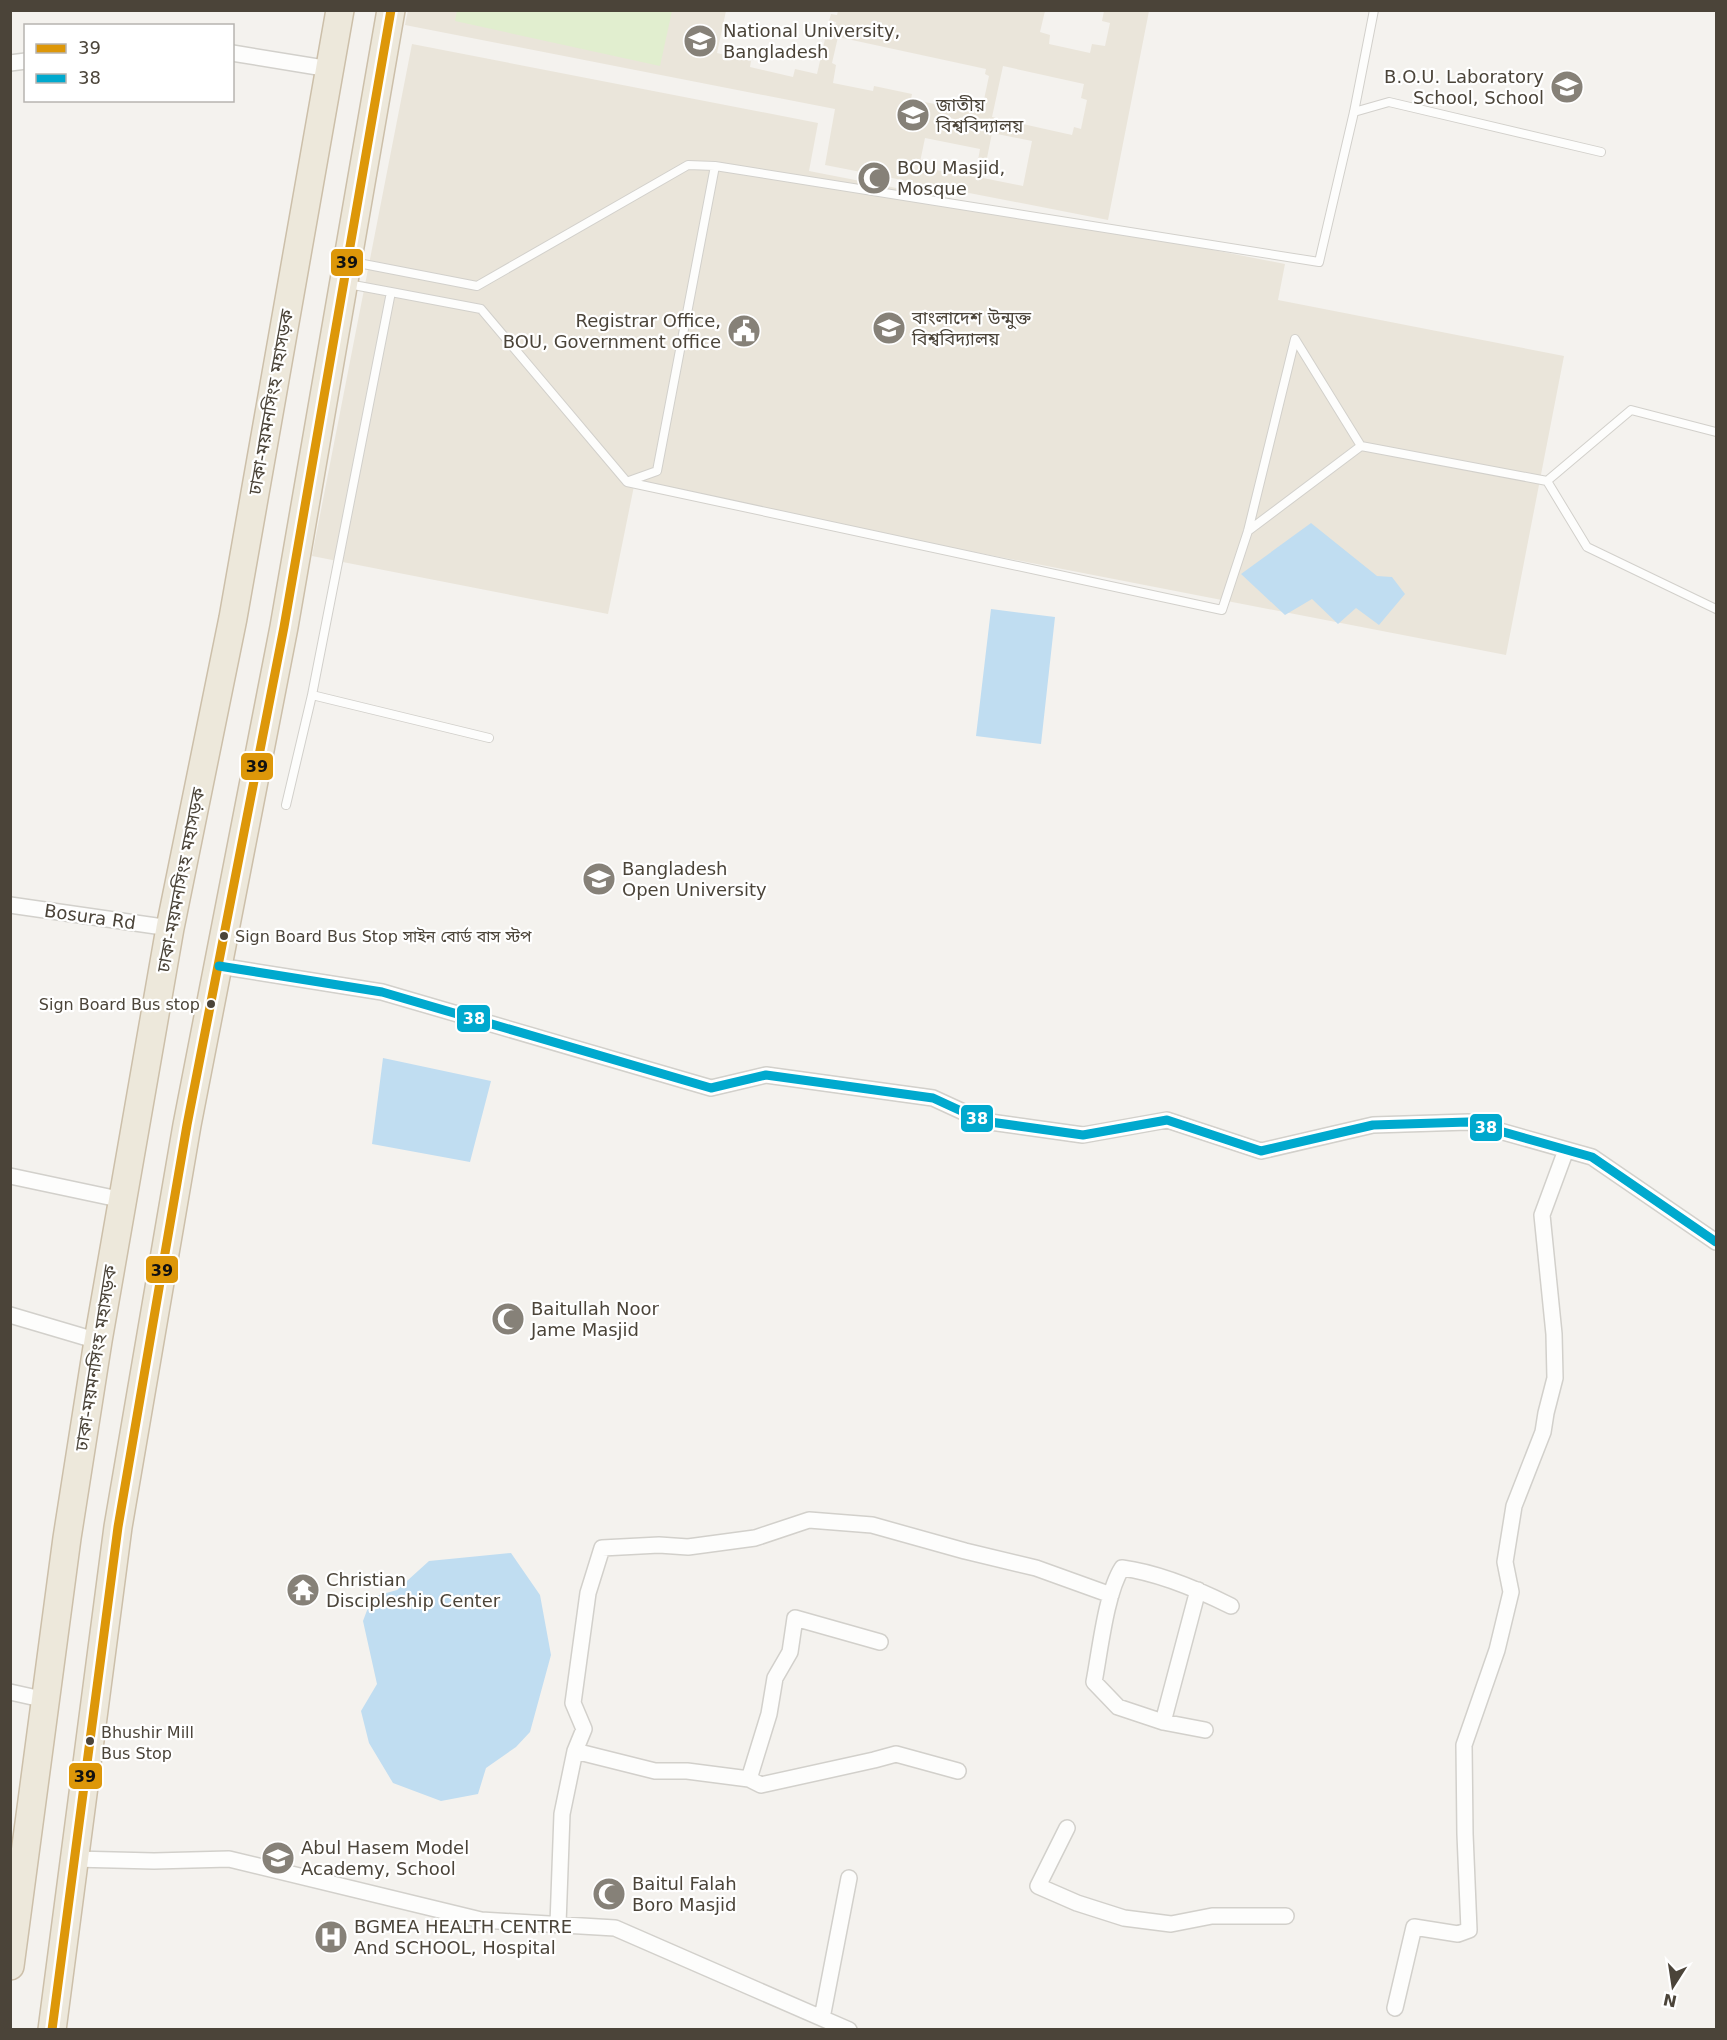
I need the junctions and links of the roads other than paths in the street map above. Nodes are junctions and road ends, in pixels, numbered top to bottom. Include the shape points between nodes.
1 (340, 10) edge
2 (391, 10) edge
3 (1374, 10) edge
4 (234, 53) edge
5 (330, 69) junction
6 (1354, 112) junction
7 (1601, 152) dead end
8 (715, 166) junction
9 (344, 272) junction
10 (391, 292) junction
11 (1716, 432) edge
12 (1361, 446) junction
13 (1547, 481) junction
14 (627, 482) junction
15 (1248, 531) junction
16 (1716, 609) edge
17 (312, 695) junction
18 (489, 738) dead end
19 (286, 805) dead end
20 (10, 905) edge
21 (170, 928) junction
22 (219, 966) junction
23 (1566, 1150) junction
24 (10, 1176) edge
25 (123, 1200) junction
26 (1716, 1242) edge
27 (10, 1315) edge
28 (98, 1341) junction
29 (1198, 1590) junction
30 (1112, 1595) junction
31 (1231, 1606) dead end
32 (880, 1642) dead end
33 (10, 1692) edge
34 (46, 1700) junction
35 (1162, 1722) junction
36 (1205, 1730) dead end
37 (575, 1751) junction
38 (958, 1771) dead end
39 (749, 1779) junction
40 (1067, 1828) dead end
41 (74, 1859) junction
42 (849, 1878) dead end
43 (1286, 1916) dead end
44 (558, 1924) junction
45 (10, 1966) edge
46 (1395, 2008) dead end
47 (822, 2018) junction
48 (52, 2030) edge
49 (849, 2030) edge

1 - 5 highway, ঢাকা-ময়মনসিংহ মহাসড়ক
2 - 9 highway
3 - 6 lane
4 - 5 street
5 - 21 highway, ঢাকা-ময়মনসিংহ মহাসড়ক via 233,618
6 - 7 lane via 1389,102
6 - 8 lane via 1319,262
8 - 9 lane via 688,165 477,286
8 - 14 lane via 657,471
9 - 10 lane
9 - 22 highway via 284,627
10 - 14 lane via 481,309
10 - 17 lane
11 - 13 lane via 1631,410
12 - 13 lane
12 - 15 lane
12 - 15 lane via 1295,339
13 - 16 lane via 1587,548
14 - 15 lane via 1222,610
17 - 18 lane
17 - 19 lane
20 - 21 street, Bosura Rd
21 - 25 highway, ঢাকা-ময়মনসিংহ মহাসড়ক
22 - 23 street via 382,992 711,1088 766,1075 933,1098 983,1121 1083,1135 1167,1120 1261,1151 1373,1125 1468,1122
22 - 41 highway via 187,1125 118,1527
23 - 26 street via 1592,1157
23 - 46 street via 1542,1215 1555,1378 1543,1432 1514,1506 1505,1562 1511,1592 1497,1650 1464,1745 1469,1930 1458,1934 1414,1927
24 - 25 street
25 - 28 highway, ঢাকা-ময়মনসিংহ মহাসড়ক
27 - 28 street
28 - 34 highway, ঢাকা-ময়মনসিংহ মহাসড়ক
29 - 30 street via 1140,1570 1122,1568
29 - 31 street
29 - 35 street
30 - 35 street via 1094,1682 1118,1707
30 - 37 street via 1036,1568 872,1525 809,1520 755,1538 688,1547 602,1548 588,1593 578,1660 573,1703 584,1729
32 - 39 street via 795,1618 789,1652 775,1678 769,1714
33 - 34 street
34 - 45 highway, ঢাকা-ময়মনসিংহ মহাসড়ক
35 - 36 street
37 - 39 street via 655,1771
37 - 44 street via 562,1814
38 - 39 street via 896,1754 761,1785
40 - 43 street via 1038,1886 1077,1903 1124,1918 1171,1924 1212,1916
41 - 44 street via 229,1859 481,1920
41 - 48 highway
42 - 47 street
44 - 47 street via 615,1928
47 - 49 street

